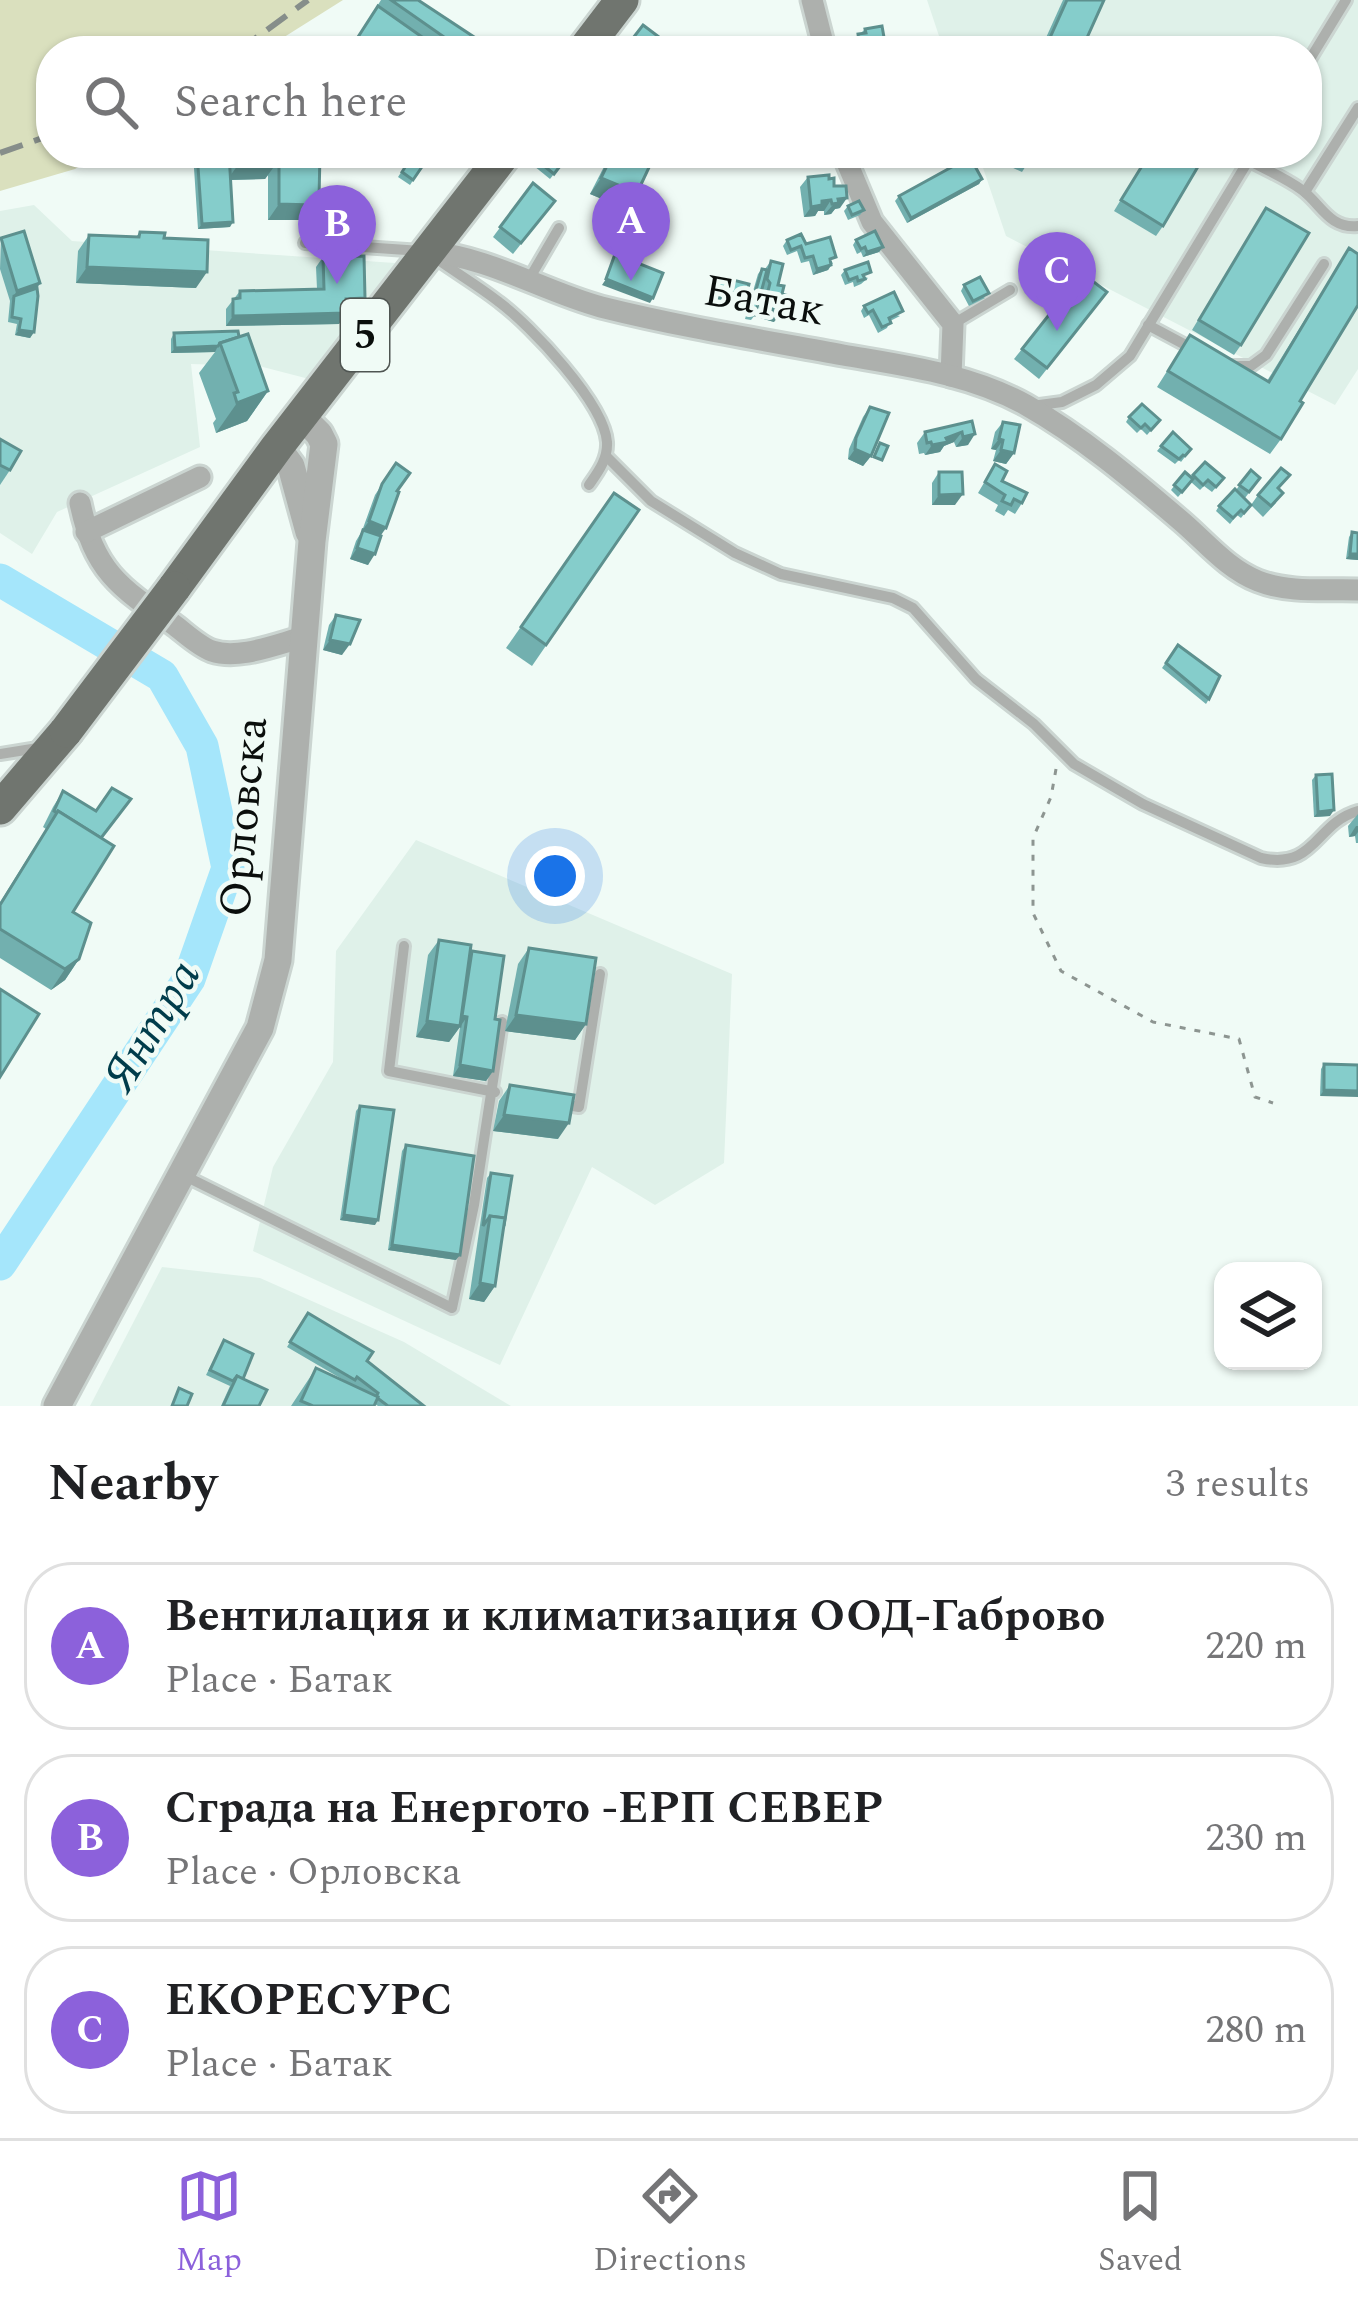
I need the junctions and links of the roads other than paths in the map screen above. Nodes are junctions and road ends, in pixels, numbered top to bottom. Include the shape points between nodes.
1 (622, 0) edge
2 (812, 0) edge
3 (1346, 0) edge
4 (594, 36) edge
5 (821, 36) edge
6 (1322, 39) edge
7 (1358, 108) edge
8 (1322, 165) edge
9 (493, 168) edge
10 (849, 168) edge
11 (1244, 168) edge
12 (1268, 168) edge
13 (1320, 168) edge
14 (1305, 192) junction
15 (1358, 226) edge
16 (559, 228) dead end
17 (304, 244) dead end
18 (428, 252) junction
19 (1324, 264) dead end
20 (528, 281) junction
21 (1010, 290) dead end
22 (952, 324) junction
23 (1148, 326) junction
24 (1207, 356) edge
25 (1227, 366) edge
26 (952, 376) junction
27 (1028, 406) junction
28 (302, 417) junction
29 (277, 447) junction
30 (606, 456) junction
31 (200, 477) dead end
32 (589, 485) dead end
33 (80, 503) dead end
34 (86, 532) junction
35 (312, 542) junction
36 (1358, 590) edge
37 (304, 637) junction
38 (59, 739) junction
39 (0, 754) edge
40 (2, 801) edge
41 (1358, 811) edge
42 (404, 946) dead end
43 (600, 974) edge
44 (502, 1022) edge
45 (492, 1091) junction
46 (513, 1095) edge
47 (557, 1103) edge
48 (182, 1174) junction
49 (57, 1406) edge

1 - 4 main road
2 - 5 street
3 - 6 lane
7 - 8 lane
9 - 18 main road, 5
10 - 22 street via 872,222
11 - 23 lane
12 - 14 lane
13 - 14 lane
14 - 15 lane via 1328,218
16 - 20 lane
17 - 18 lane
18 - 20 street, Батак via 458,254
18 - 28 main road, 5
18 - 30 lane via 498,301 556,358 604,429
19 - 25 lane via 1266,355 1251,366
20 - 26 street, Батак via 669,323
21 - 22 lane
22 - 26 street
23 - 24 lane
23 - 27 lane via 1130,356 1096,385 1062,403
26 - 27 street, Батак
27 - 36 street, Батак via 1138,485 1233,568 1280,586
28 - 29 main road, 5
28 - 35 street, Орловска via 324,444
29 - 35 street, Орловска via 291,466
29 - 38 main road, 5, bridge
30 - 32 lane
30 - 41 lane via 651,500 735,554 913,608 976,679 1074,764 1143,804 1277,862 1303,854 1343,815
31 - 34 street
33 - 34 street
34 - 37 street via 108,574 211,651
35 - 37 street, Орловска
37 - 48 street, Орловска via 278,960 260,1028
38 - 39 lane
38 - 40 main road, 5
42 - 45 lane via 389,1071
43 - 47 lane via 578,1107
44 - 45 lane
45 - 46 lane
45 - 48 lane via 452,1308
48 - 49 street, Орловска

